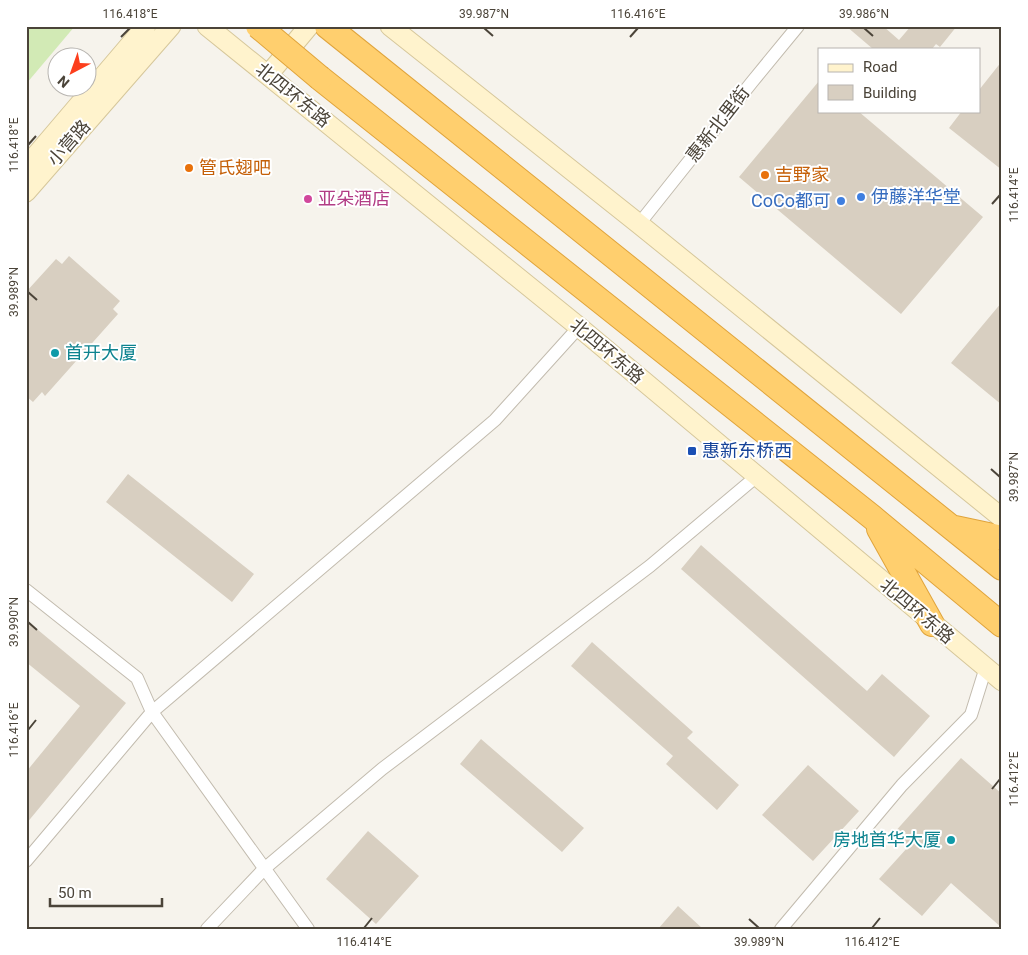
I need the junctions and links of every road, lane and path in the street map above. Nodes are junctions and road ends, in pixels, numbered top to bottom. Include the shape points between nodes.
1 (146, 26) edge
2 (171, 26) edge
3 (207, 26) edge
4 (258, 26) edge
5 (309, 26) edge
6 (327, 26) edge
7 (390, 26) edge
8 (798, 26) edge
9 (268, 75) junction
10 (26, 167) edge
11 (26, 192) edge
12 (639, 224) junction
13 (579, 327) junction
14 (757, 476) junction
15 (872, 517) junction
16 (1002, 518) edge
17 (951, 528) junction
18 (1002, 538) edge
19 (1002, 568) edge
20 (26, 590) edge
21 (932, 624) junction
22 (1002, 624) edge
23 (986, 667) junction
24 (1002, 681) edge
25 (152, 712) junction
26 (26, 861) edge
27 (264, 869) junction
28 (207, 929) edge
29 (308, 929) edge
30 (781, 929) edge

1 - 10 street, 小营路
2 - 11 street, 小营路
3 - 9 street, 北四环东路
4 - 15 highway, 北四环东路, bridge
5 - 9 street
6 - 17 highway
7 - 12 street
8 - 12 street, 惠新北里街
9 - 13 street, 北四环东路
12 - 16 street
13 - 14 street, 北四环东路
13 - 25 street via 495,420
14 - 21 street, 北四环东路
14 - 27 street via 650,566 382,769
15 - 21 highway
15 - 22 highway, 北四环东路
17 - 18 highway
17 - 19 highway
20 - 25 street via 137,678
21 - 23 street, 北四环东路
23 - 24 street, 北四环东路
23 - 30 street via 971,716 902,786
25 - 26 street
25 - 27 street
27 - 28 street
27 - 29 street

